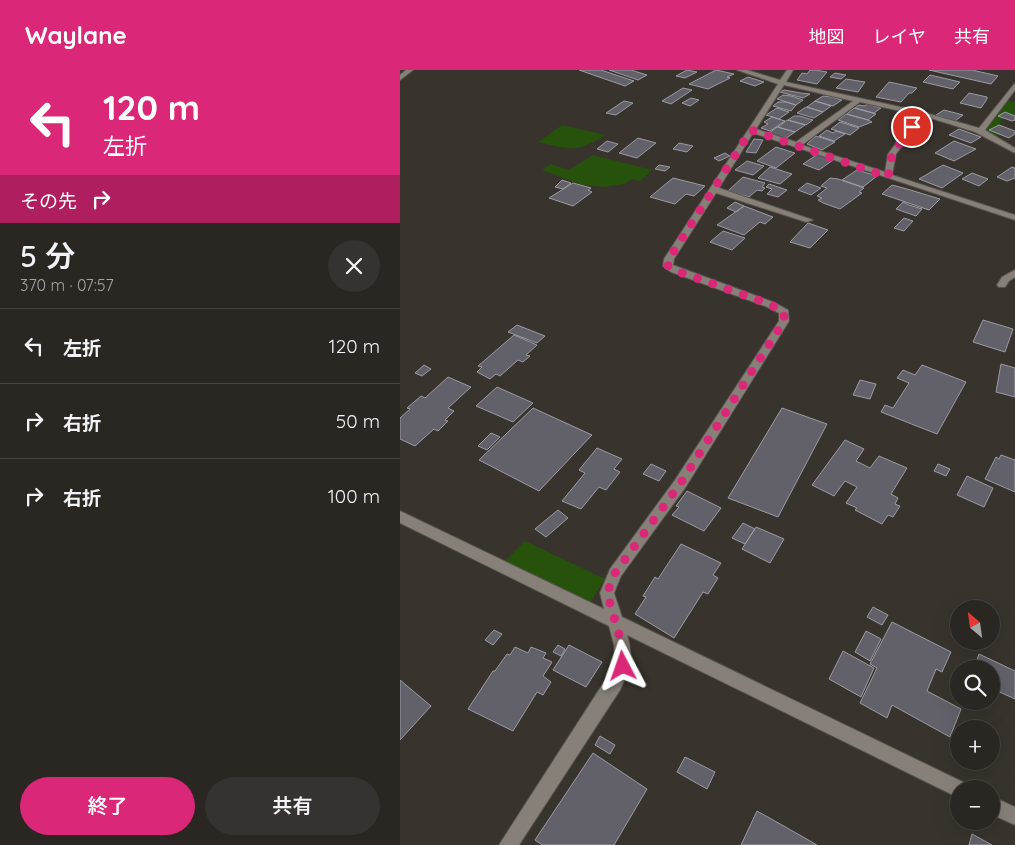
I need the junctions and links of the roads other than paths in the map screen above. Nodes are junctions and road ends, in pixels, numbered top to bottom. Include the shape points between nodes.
1 (410, 70) edge
2 (740, 70) edge
3 (790, 70) edge
4 (400, 78) edge
5 (781, 85) junction
6 (1015, 85) edge
7 (859, 100) junction
8 (922, 114) junction
9 (751, 130) junction
10 (980, 131) junction
11 (797, 145) junction
12 (1015, 151) edge
13 (888, 177) junction
14 (713, 190) junction
15 (1015, 218) edge
16 (809, 220) dead end
17 (1015, 272) edge
18 (1002, 285) dead end
19 (400, 517) edge
20 (616, 622) junction
21 (950, 785) edge
22 (1000, 809) edge
23 (1015, 816) edge
24 (508, 845) edge

1 - 4 street
2 - 5 street
3 - 5 street
5 - 7 street
5 - 9 street
6 - 10 street
7 - 8 street
7 - 11 street
8 - 10 street
8 - 13 street via 892,154
9 - 11 street
9 - 14 street
10 - 12 street
11 - 13 street
13 - 15 street
14 - 16 street
14 - 20 street via 669,259 668,266 769,304 784,312 784,321 680,484 615,573 607,593
17 - 18 street
19 - 20 street
20 - 21 street
20 - 24 street via 623,666
22 - 23 street

